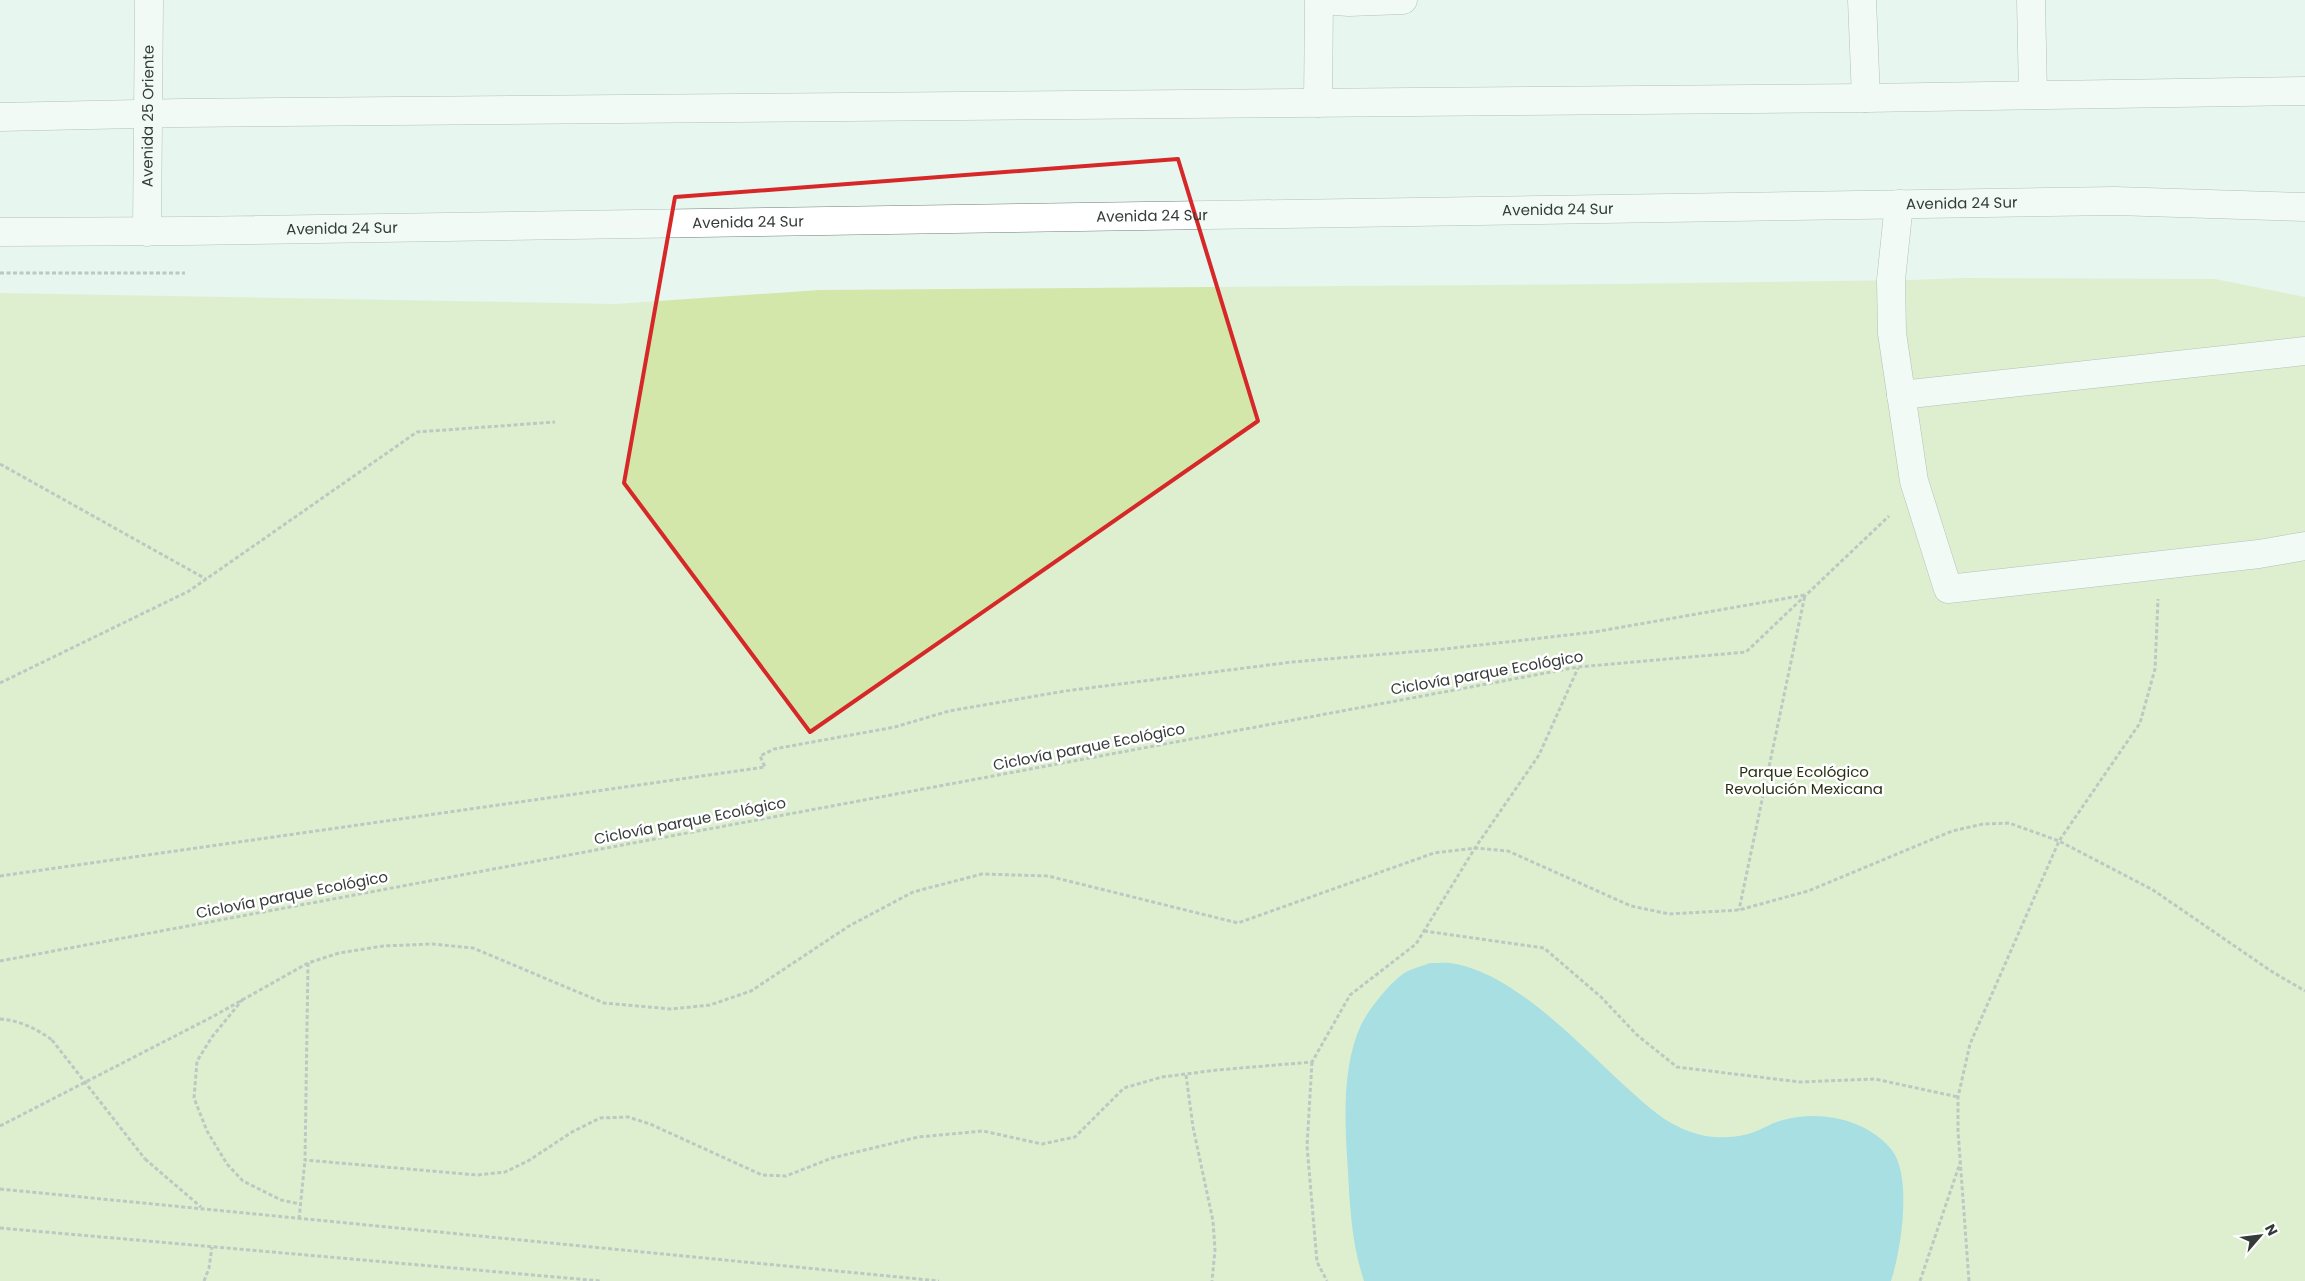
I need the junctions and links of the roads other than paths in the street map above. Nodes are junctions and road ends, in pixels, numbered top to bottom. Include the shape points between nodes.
1 (149, 0) edge
2 (1320, 0) edge
3 (1403, 0) edge
4 (1862, 0) edge
5 (2031, 0) edge
6 (2305, 91) edge
7 (2033, 94) junction
8 (1866, 98) junction
9 (1318, 104) junction
10 (148, 114) junction
11 (0, 117) edge
12 (1899, 204) junction
13 (2305, 207) edge
14 (0, 232) edge
15 (147, 232) junction
16 (2305, 351) edge
17 (1901, 395) junction
18 (2305, 546) edge

1 - 10 main road, Avenida 25 Oriente
2 - 3 main road
2 - 9 main road
4 - 8 main road
5 - 7 main road
6 - 7 main road
7 - 8 main road
8 - 9 main road
9 - 10 main road
10 - 11 main road
10 - 15 main road, Avenida 25 Oriente
12 - 13 main road, Avenida 24 Sur via 2115,201
12 - 15 main road, Avenida 24 Sur
12 - 17 main road via 1891,280 1892,333
14 - 15 main road, Avenida 24 Sur
16 - 17 main road
17 - 18 main road via 1914,481 1948,589

